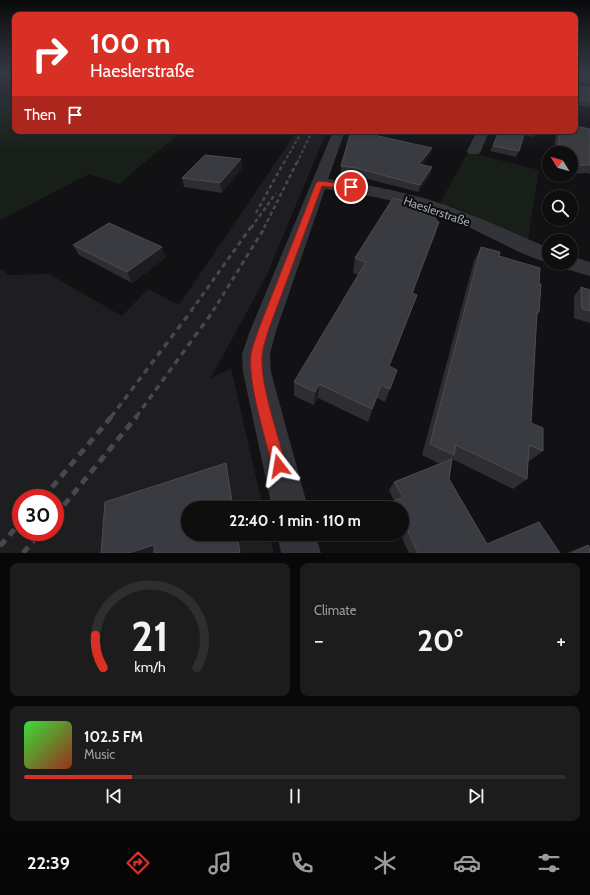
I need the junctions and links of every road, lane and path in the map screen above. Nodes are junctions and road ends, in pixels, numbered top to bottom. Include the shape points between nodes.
1 (338, 134) edge
2 (482, 134) edge
3 (474, 151) dead end
4 (319, 183) junction
5 (542, 253) edge
6 (578, 266) edge
7 (590, 269) edge
8 (288, 501) edge
9 (298, 541) edge
10 (301, 553) edge

1 - 4 street
2 - 3 street
4 - 5 street, Haeslerstraße via 351,187 421,203 463,218
4 - 8 street via 256,354 262,396
6 - 7 street
9 - 10 street

